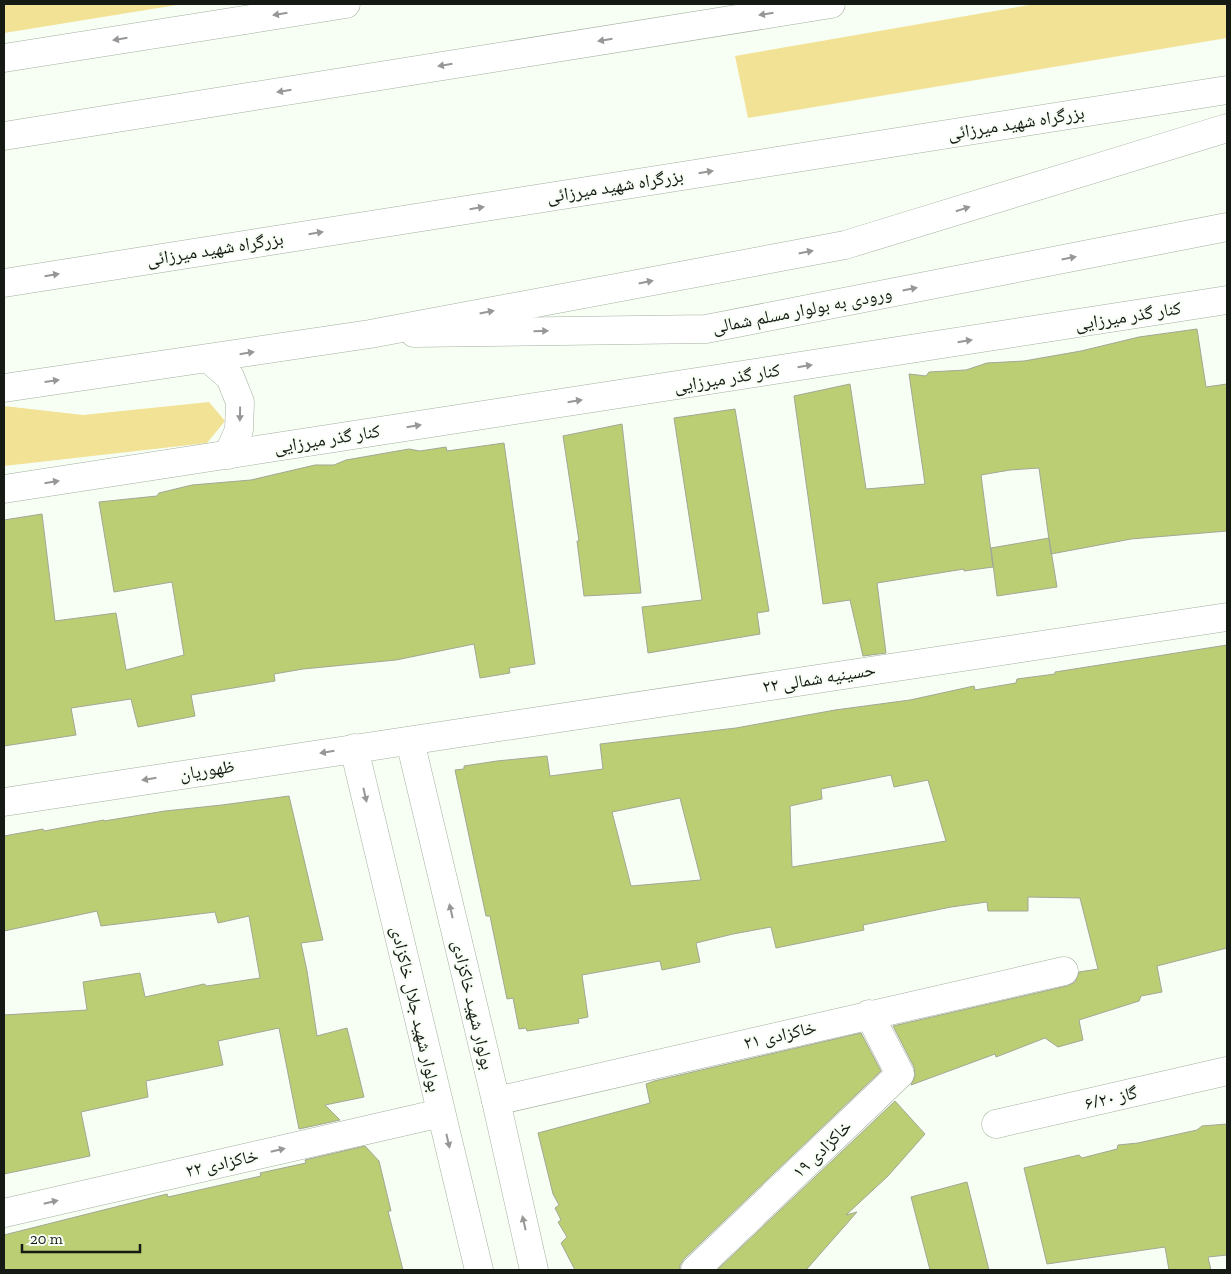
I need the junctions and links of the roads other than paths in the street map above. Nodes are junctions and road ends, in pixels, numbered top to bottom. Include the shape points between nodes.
1 (346, 4) edge
2 (831, 4) edge
3 (4, 58) edge
4 (1227, 90) edge
5 (1227, 128) edge
6 (4, 136) edge
7 (1227, 226) edge
8 (4, 283) edge
9 (1227, 300) edge
10 (370, 334) junction
11 (209, 358) junction
12 (4, 388) edge
13 (228, 455) junction
14 (4, 489) edge
15 (1227, 617) edge
16 (410, 741) junction
17 (354, 748) junction
18 (4, 802) edge
19 (1064, 971) dead end
20 (869, 1014) junction
21 (1227, 1071) edge
22 (496, 1101) junction
23 (441, 1113) junction
24 (996, 1124) dead end
25 (4, 1213) edge
26 (479, 1270) edge
27 (534, 1270) edge
28 (695, 1270) edge

1 -> 3 main road
2 -> 6 main road
8 -> 4 main road, بزرگراه شهید میرزائی
10 -> 5 main road via 845,245
10 -> 7 main road, ورودی به بولوار مسلم شمالی via 706,329
13 -> 9 main road, کنار گذر میرزایی
11 -> 10 main road
12 -> 11 main road
11 -> 13 main road via 230,377 240,402 239,430
14 -> 13 main road, کنار گذر میرزایی
15 - 16 main road, حسینیه شمالی ۲۲
16 - 17 main road, ظهوریان
22 -> 16 main road, بولوار شهید خاکزادی
17 -> 18 main road, ظهوریان
17 -> 23 main road, بولوار شهید جلال خاکزادی
19 - 20 main road, خاکزادی ۲۱
20 - 22 main road, خاکزادی ۲۱
20 - 28 main road, خاکزادی ۱۹ via 900,1074
21 - 24 main road, گاز ۶/۲۰
27 -> 22 main road, بولوار شهید خاکزادی
25 -> 23 main road, خاکزادی ۲۲
23 -> 26 main road, بولوار شهید جلال خاکزادی

